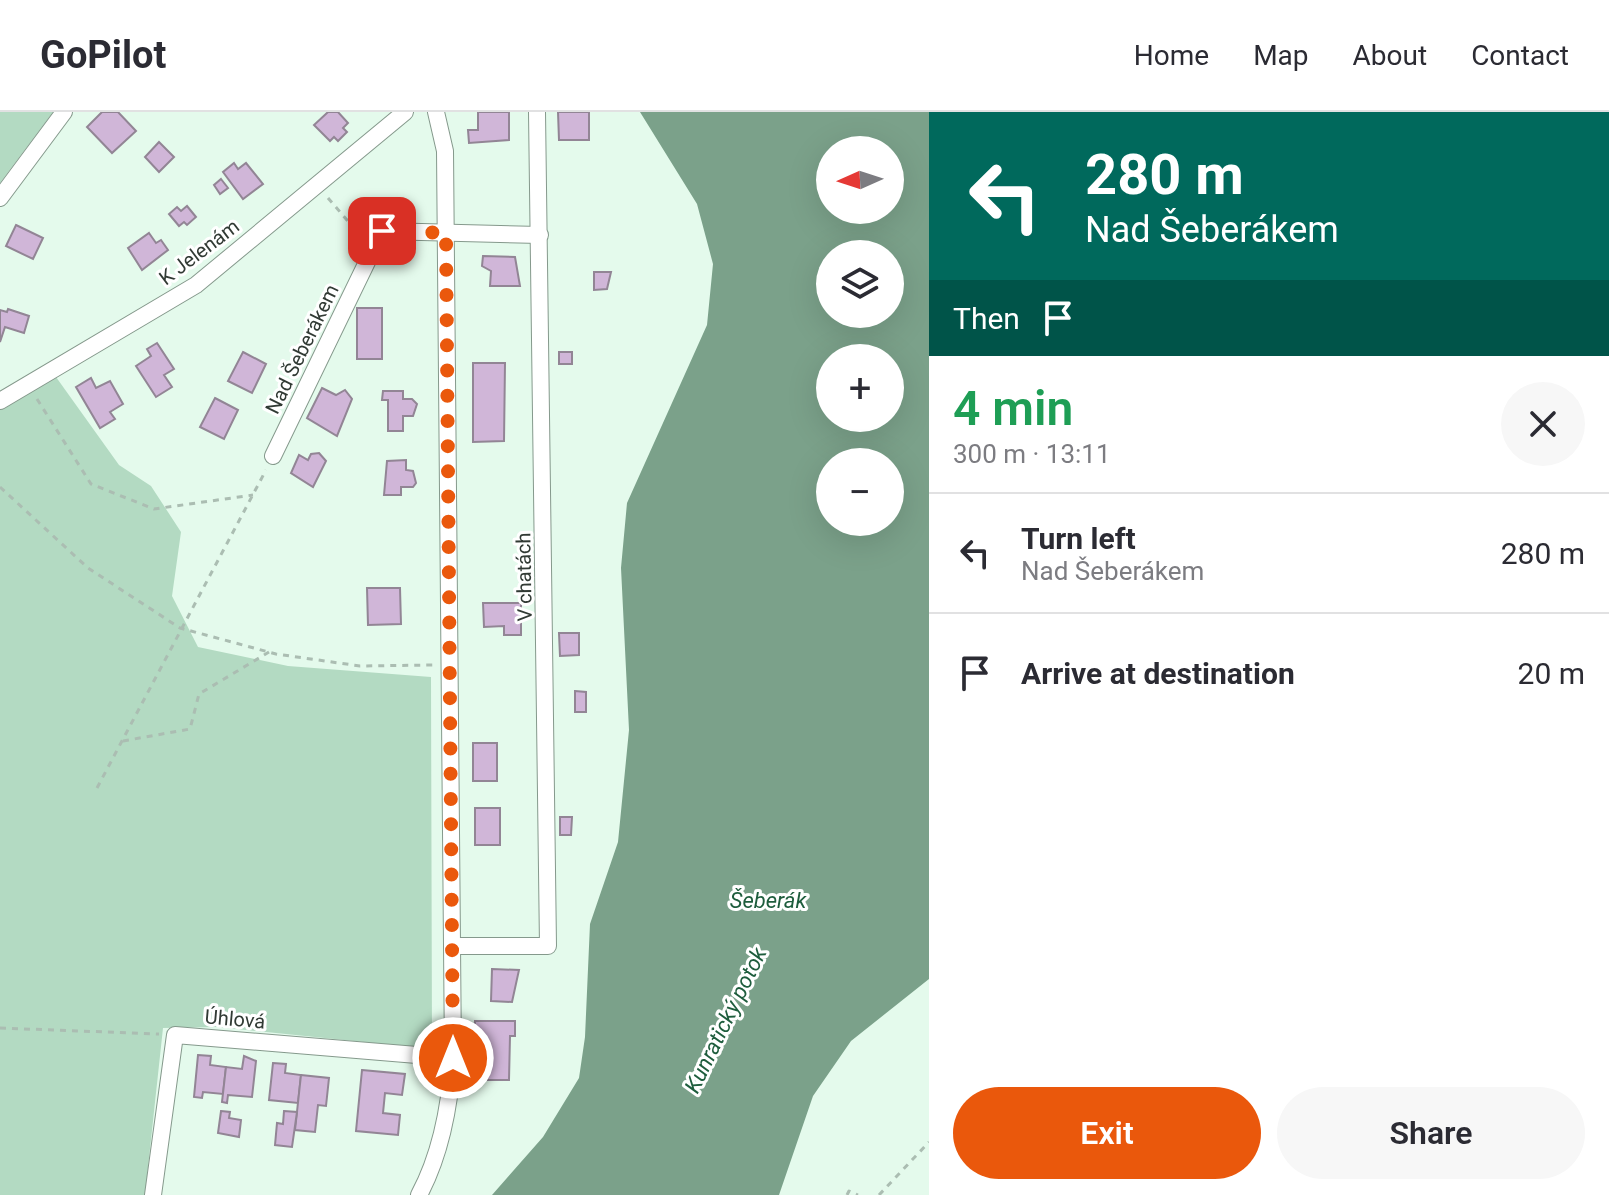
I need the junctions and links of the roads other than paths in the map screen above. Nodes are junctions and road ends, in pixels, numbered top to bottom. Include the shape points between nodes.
1 (64, 112) edge
2 (405, 112) edge
3 (436, 112) edge
4 (537, 112) edge
5 (0, 198) edge
6 (446, 233) junction
7 (540, 235) junction
8 (0, 401) edge
9 (273, 456) road end
10 (452, 946) junction
11 (453, 1058) junction
12 (153, 1195) edge
13 (419, 1195) edge

1 - 5 street
2 - 8 street, K Jelenám via 196,285
3 - 6 street via 445,151
4 - 7 street, V chatách
6 - 7 street
6 - 9 street, Nad Šeberákem via 382,231
6 - 10 street
7 - 10 street, V chatách via 548,946
10 - 11 street
11 - 12 street, Úhlová via 175,1035
11 - 13 street via 441,1136

